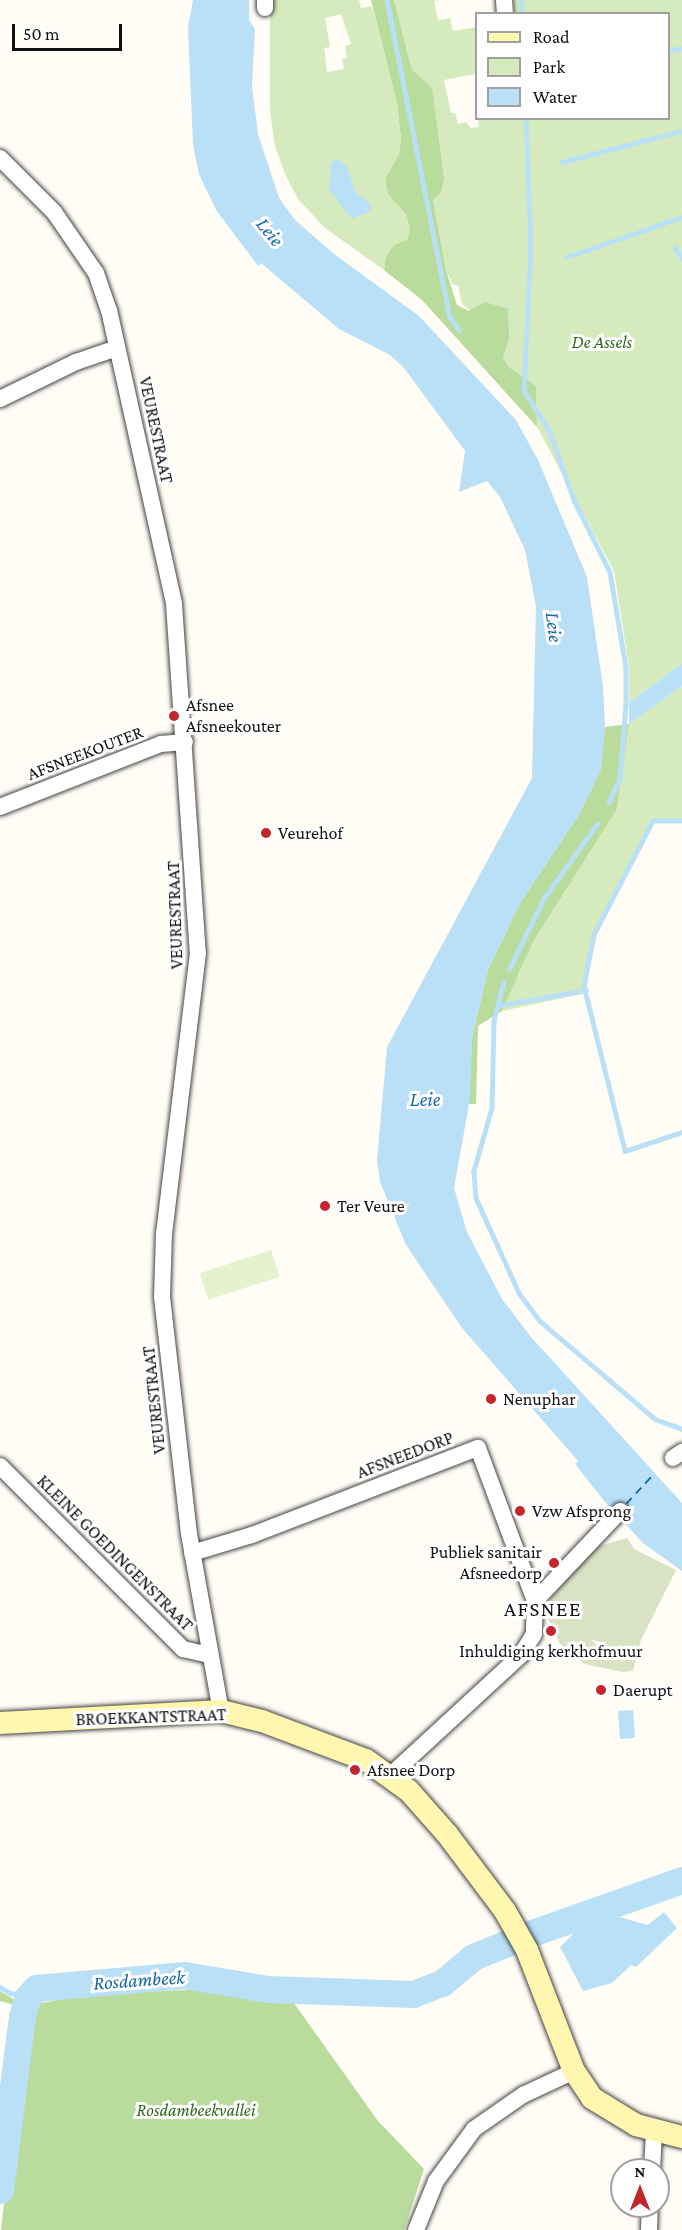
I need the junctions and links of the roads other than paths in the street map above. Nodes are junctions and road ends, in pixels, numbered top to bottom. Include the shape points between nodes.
1 (0, 158) edge
2 (117, 348) junction
3 (0, 399) edge
4 (185, 742) junction
5 (0, 807) edge
6 (0, 1466) edge
7 (620, 1511) dead end
8 (192, 1553) junction
9 (535, 1601) junction
10 (209, 1655) junction
11 (221, 1711) junction
12 (0, 1723) edge
13 (391, 1775) junction
14 (574, 2071) junction
15 (654, 2132) junction
16 (682, 2137) edge
17 (653, 2158) edge
18 (416, 2230) edge

1 - 2 street, VEURESTRAAT via 46,202 85,253 103,292
2 - 3 street via 76,362
2 - 4 street, VEURESTRAAT via 169,573
4 - 5 street, AFSNEEKOUTER via 161,744
4 - 8 street, VEURESTRAAT via 198,953 165,1233 162,1296
6 - 10 street, KLEINE GOEDINGENSTRAAT via 183,1649
7 - 9 street
8 - 9 street, AFSNEEDORP via 252,1535 478,1448
8 - 10 street, VEURESTRAAT
9 - 13 street, AFSNEEDORP via 534,1634 521,1655
10 - 11 street, VEURESTRAAT
11 - 12 street, BROEKKANTSTRAAT
11 - 13 street, BROEKKANTSTRAAT via 328,1744
13 - 14 street, BROEKKANTSTRAAT via 447,1834 505,1911 527,1950
14 - 15 street, BROEKKANTSTRAAT via 592,2098 614,2114
14 - 18 street via 523,2095 474,2129 436,2181
15 - 16 street, BROEKKANTSTRAAT
15 - 17 street

